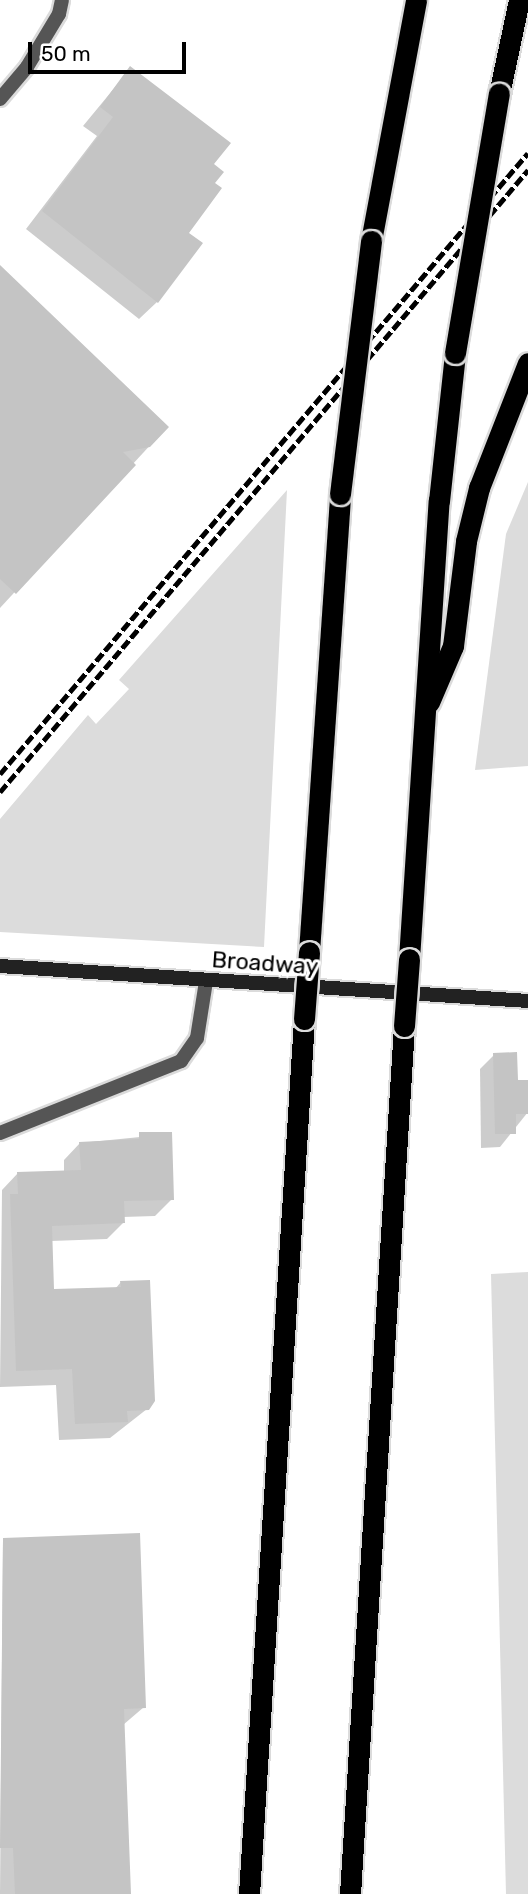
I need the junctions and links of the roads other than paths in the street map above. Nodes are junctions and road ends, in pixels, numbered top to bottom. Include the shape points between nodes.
1 (62, 0) edge
2 (416, 0) edge
3 (519, 0) edge
4 (0, 99) edge
5 (528, 363) edge
6 (425, 710) junction
7 (0, 967) edge
8 (206, 982) junction
9 (528, 1001) edge
10 (0, 1133) edge
11 (249, 1894) edge
12 (349, 1894) edge

1 - 4 street via 59,14 27,67
2 - 11 highway, bridge via 371,241 340,495
3 - 6 highway, bridge via 455,353
5 - 6 highway via 479,488 466,541 453,646
6 - 12 highway, bridge
7 - 8 main road, Broadway
8 - 9 main road, Broadway
8 - 10 street via 197,1038 181,1061

